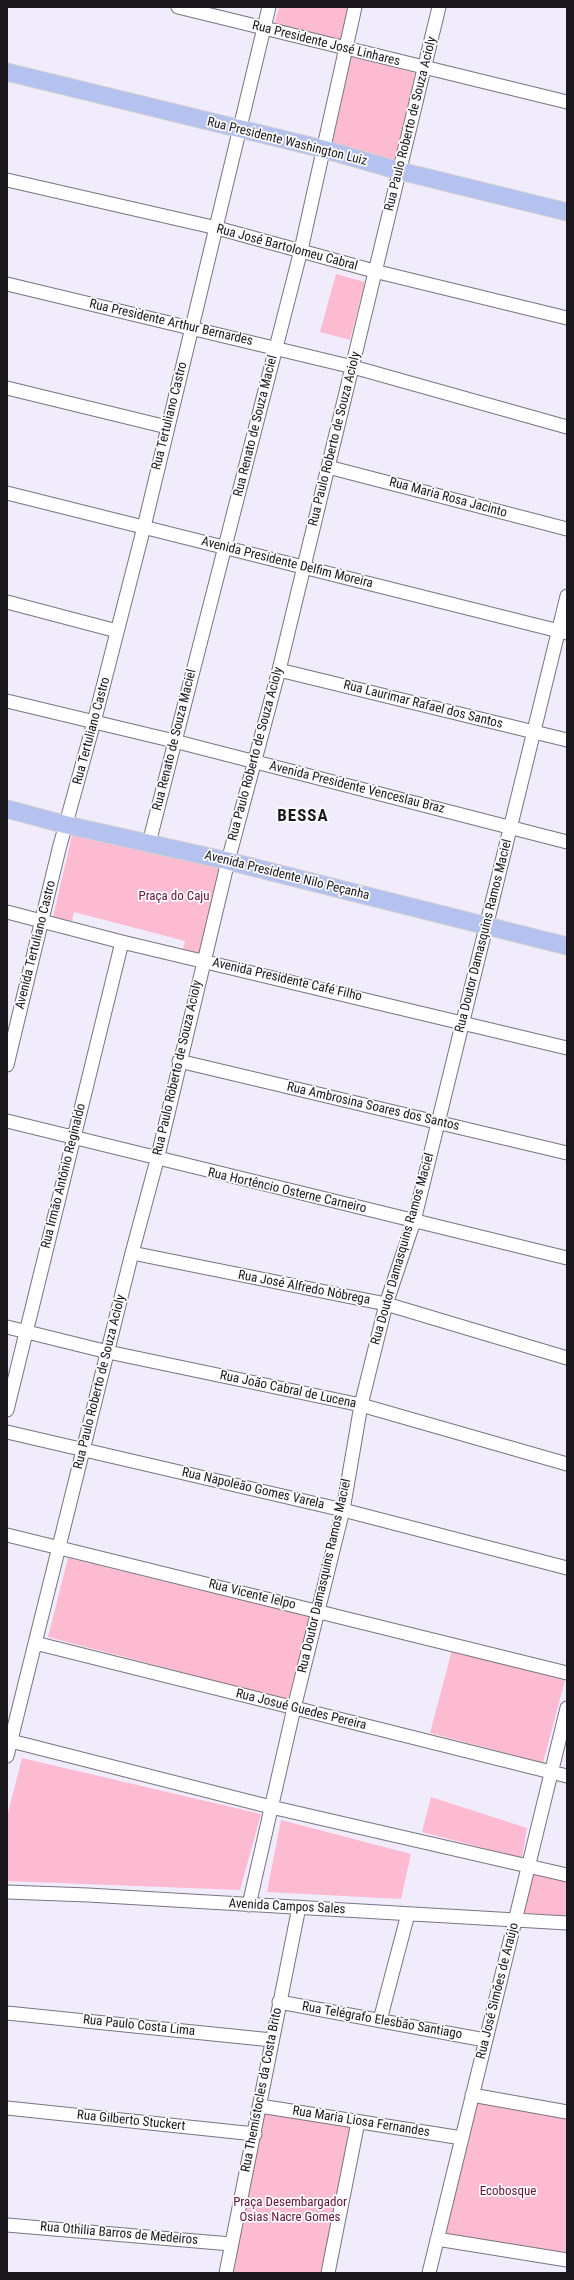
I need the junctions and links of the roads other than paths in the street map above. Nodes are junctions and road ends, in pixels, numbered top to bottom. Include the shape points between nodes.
1 (178, 7) edge
2 (269, 7) edge
3 (355, 7) edge
4 (439, 7) edge
5 (264, 29) junction
6 (345, 49) junction
7 (425, 68) junction
8 (7, 72) edge
9 (567, 102) edge
10 (241, 130) junction
11 (323, 149) junction
12 (400, 171) junction
13 (7, 180) edge
14 (567, 212) edge
15 (217, 228) junction
16 (301, 250) junction
17 (374, 271) junction
18 (7, 284) edge
19 (567, 318) edge
20 (193, 329) junction
21 (274, 347) junction
22 (353, 367) junction
23 (7, 388) edge
24 (167, 427) junction
25 (567, 427) edge
26 (328, 467) junction
27 (7, 493) edge
28 (144, 527) junction
29 (567, 529) edge
30 (226, 548) junction
31 (303, 567) junction
32 (567, 596) edge
33 (7, 602) edge
34 (117, 631) junction
35 (563, 631) edge
36 (279, 670) junction
37 (7, 701) edge
38 (94, 722) junction
39 (534, 732) junction
40 (567, 740) edge
41 (174, 741) junction
42 (255, 762) junction
43 (7, 809) edge
44 (67, 825) junction
45 (511, 828) junction
46 (567, 842) edge
47 (150, 843) junction
48 (228, 861) junction
49 (7, 912) edge
50 (42, 921) junction
51 (488, 926) junction
52 (122, 942) junction
53 (567, 946) edge
54 (203, 960) junction
55 (12, 1022) edge
56 (463, 1022) junction
57 (567, 1048) edge
58 (180, 1061) junction
59 (7, 1065) edge
60 (7, 1121) edge
61 (438, 1123) junction
62 (74, 1138) junction
63 (567, 1153) edge
64 (157, 1160) junction
65 (414, 1221) junction
66 (132, 1253) junction
67 (567, 1258) edge
68 (386, 1304) junction
69 (7, 1327) edge
70 (25, 1332) junction
71 (108, 1352) junction
72 (567, 1358) edge
73 (361, 1405) junction
74 (7, 1410) edge
75 (7, 1432) edge
76 (84, 1449) junction
77 (567, 1464) edge
78 (343, 1510) junction
79 (7, 1535) edge
80 (58, 1546) junction
81 (567, 1568) edge
82 (318, 1612) junction
83 (35, 1643) junction
84 (567, 1673) edge
85 (294, 1708) junction
86 (567, 1708) edge
87 (9, 1740) edge
88 (7, 1756) edge
89 (551, 1772) junction
90 (567, 1776) edge
91 (271, 1806) junction
92 (528, 1866) junction
93 (567, 1875) edge
94 (7, 1892) edge
95 (249, 1905) junction
96 (299, 1907) junction
97 (408, 1914) junction
98 (515, 1920) junction
99 (567, 1923) edge
100 (279, 2002) junction
101 (7, 2013) edge
102 (380, 2020) junction
103 (272, 2040) junction
104 (485, 2040) junction
105 (472, 2095) junction
106 (260, 2106) junction
107 (7, 2108) edge
108 (567, 2112) edge
109 (358, 2122) junction
110 (255, 2134) junction
111 (462, 2138) junction
112 (7, 2225) edge
113 (437, 2239) junction
114 (231, 2244) junction
115 (567, 2260) edge
116 (226, 2273) edge
117 (328, 2273) edge
118 (429, 2273) edge

1 - 5 street, Rua Presidente José Linhares
2 - 5 street, Rua Tertuliano Castro
3 - 6 street, Rua Renato de Souza Maciel
4 - 7 street, Rua Paulo Roberto de Souza Acioly
5 - 6 street, Rua Presidente José Linhares
5 - 10 street, Rua Tertuliano Castro
6 - 7 street, Rua Presidente José Linhares
6 - 11 street, Rua Renato de Souza Maciel
7 - 9 street, Rua Presidente José Linhares
7 - 12 street, Rua Paulo Roberto de Souza Acioly
8 - 10 main road, Rua Presidente Washington Luiz
10 - 11 main road, Rua Presidente Washington Luiz
10 - 15 street, Rua Tertuliano Castro
11 - 12 main road, Rua Presidente Washington Luiz
11 - 16 street, Rua Renato de Souza Maciel
12 - 14 main road, Rua Presidente Washington Luiz
12 - 17 street, Rua Paulo Roberto de Souza Acioly
13 - 15 street, Rua José Bartolomeu Cabral
15 - 16 street, Rua José Bartolomeu Cabral
15 - 20 street, Rua Tertuliano Castro
16 - 17 street, Rua José Bartolomeu Cabral
16 - 21 street, Rua Renato de Souza Maciel
17 - 19 street, Rua José Bartolomeu Cabral
17 - 22 street, Rua Paulo Roberto de Souza Acioly
18 - 20 street, Rua Presidente Arthur Bernardes
20 - 21 street, Rua Presidente Arthur Bernardes
20 - 24 street, Rua Tertuliano Castro
21 - 22 street, Rua Presidente Arthur Bernardes
21 - 30 street, Rua Renato de Souza Maciel
22 - 25 street, Rua Presidente Arthur Bernardes
22 - 26 street, Rua Paulo Roberto de Souza Acioly
23 - 24 street
24 - 28 street, Rua Tertuliano Castro
26 - 29 street, Rua Maria Rosa Jacinto
26 - 31 street, Rua Paulo Roberto de Souza Acioly
27 - 28 street, Avenida Presidente Delfim Moreira
28 - 30 street, Avenida Presidente Delfim Moreira
28 - 34 street, Rua Tertuliano Castro
30 - 31 street, Avenida Presidente Delfim Moreira
30 - 41 street, Rua Renato de Souza Maciel
31 - 35 street, Avenida Presidente Delfim Moreira
31 - 36 street, Rua Paulo Roberto de Souza Acioly
32 - 35 street, Rua Doutor Damasquins Ramos Maciel
33 - 34 street
34 - 38 street, Rua Tertuliano Castro
35 - 39 street, Rua Doutor Damasquins Ramos Maciel
36 - 39 street, Rua Laurimar Rafael dos Santos
36 - 42 street, Rua Paulo Roberto de Souza Acioly
37 - 38 street, Avenida Presidente Venceslau Braz
38 - 41 street, Avenida Presidente Venceslau Braz
38 - 44 street, Rua Tertuliano Castro
39 - 40 street, Rua Laurimar Rafael dos Santos
39 - 45 street, Rua Doutor Damasquins Ramos Maciel
41 - 42 street, Avenida Presidente Venceslau Braz
41 - 47 street, Rua Renato de Souza Maciel
42 - 45 street, Avenida Presidente Venceslau Braz
42 - 48 street, Rua Paulo Roberto de Souza Acioly
43 - 44 main road, Avenida Presidente Nilo Peçanha
44 - 47 main road, Avenida Presidente Nilo Peçanha
44 - 50 street, Avenida Tertuliano Castro
45 - 46 street, Avenida Presidente Venceslau Braz
45 - 51 street, Rua Doutor Damasquins Ramos Maciel
47 - 48 main road, Avenida Presidente Nilo Peçanha
48 - 51 main road, Avenida Presidente Nilo Peçanha
48 - 54 street, Rua Paulo Roberto de Souza Acioly
49 - 50 street, Avenida Presidente Café Filho
50 - 52 street, Avenida Presidente Café Filho
50 - 55 street, Avenida Tertuliano Castro
51 - 53 main road, Avenida Presidente Nilo Peçanha
51 - 56 street, Rua Doutor Damasquins Ramos Maciel
52 - 54 street, Avenida Presidente Café Filho
52 - 62 street, Rua Irmão Antônio Reginaldo
54 - 56 street, Avenida Presidente Café Filho
54 - 58 street, Rua Paulo Roberto de Souza Acioly
55 - 59 street, Avenida Tertuliano Castro
56 - 57 street, Avenida Presidente Café Filho
56 - 61 street, Rua Doutor Damasquins Ramos Maciel
58 - 61 street, Rua Ambrosina Soares dos Santos
58 - 64 street, Rua Paulo Roberto de Souza Acioly
60 - 62 street, Rua Hortêncio Osterne Carneiro
61 - 63 street, Rua Ambrosina Soares dos Santos
61 - 65 street, Rua Doutor Damasquins Ramos Maciel
62 - 64 street, Rua Hortêncio Osterne Carneiro
62 - 70 street, Rua Irmão Antônio Reginaldo
64 - 65 street, Rua Hortêncio Osterne Carneiro
64 - 66 street, Rua Paulo Roberto de Souza Acioly
65 - 67 street, Rua Hortêncio Osterne Carneiro
65 - 68 street, Rua Doutor Damasquins Ramos Maciel
66 - 68 street, Rua José Alfredo Nóbrega
66 - 71 street, Rua Paulo Roberto de Souza Acioly
68 - 72 street, Rua José Alfredo Nóbrega
68 - 73 street, Rua Doutor Damasquins Ramos Maciel
69 - 70 street, Rua João Cabral de Lucena
70 - 71 street, Rua João Cabral de Lucena
70 - 74 street, Rua Irmão Antônio Reginaldo
71 - 73 street, Rua João Cabral de Lucena
71 - 76 street, Rua Paulo Roberto de Souza Acioly
73 - 77 street, Rua João Cabral de Lucena
73 - 78 street, Rua Doutor Damasquins Ramos Maciel
75 - 76 street, Rua Napoleão Gomes Varela
76 - 78 street, Rua Napoleão Gomes Varela
76 - 80 street, Rua Paulo Roberto de Souza Acioly
78 - 81 street, Rua Napoleão Gomes Varela
78 - 82 street, Rua Doutor Damasquins Ramos Maciel
79 - 80 street, Rua Vicente Ielpo
80 - 82 street, Rua Vicente Ielpo
80 - 83 street, Rua Paulo Roberto de Souza Acioly
82 - 84 street, Rua Vicente Ielpo
82 - 85 street, Rua Doutor Damasquins Ramos Maciel
83 - 85 street, Rua Josué Guedes Pereira
83 - 87 street, Rua Paulo Roberto de Souza Acioly
85 - 89 street, Rua Josué Guedes Pereira
85 - 91 street, Rua Doutor Damasquins Ramos Maciel
86 - 89 street, Rua José Simões de Araújo
87 - 88 street, Rua Paulo Roberto de Souza Acioly
87 - 91 street
89 - 90 street, Rua Josué Guedes Pereira
89 - 92 street, Rua José Simões de Araújo
91 - 92 street
91 - 95 street, Rua Doutor Damasquins Ramos Maciel
92 - 93 street
92 - 98 street, Rua José Simões de Araújo
94 - 95 street, Avenida Campos Sales via 88,1894
95 - 96 street, Avenida Campos Sales
96 - 97 street, Avenida Campos Sales
96 - 100 street, Rua Themístocles da Costa Brito
97 - 98 street, Avenida Campos Sales
97 - 102 street
98 - 99 street, Avenida Campos Sales
98 - 104 street, Rua José Simões de Araújo
100 - 102 street, Rua Telégrafo Elesbão Santiago
100 - 103 street, Rua Themístocles da Costa Brito
101 - 103 street, Rua Paulo Costa Lima
102 - 104 street, Rua Telégrafo Elesbão Santiago
103 - 106 street, Rua Themístocles da Costa Brito
104 - 105 street, Rua José Simões de Araújo
105 - 108 street
105 - 111 street, Rua José Simões de Araújo
106 - 109 street, Rua Maria Liosa Fernandes
106 - 110 street, Rua Themístocles da Costa Brito
107 - 110 street, Rua Gilberto Stuckert
109 - 111 street, Rua Maria Liosa Fernandes
109 - 117 street
110 - 114 street, Rua Themístocles da Costa Brito
111 - 113 street, Rua José Simões de Araújo
112 - 114 street, Rua Othilia Barros de Medeiros
113 - 115 street
113 - 118 street, Rua José Simões de Araújo
114 - 116 street, Rua Themístocles da Costa Brito

